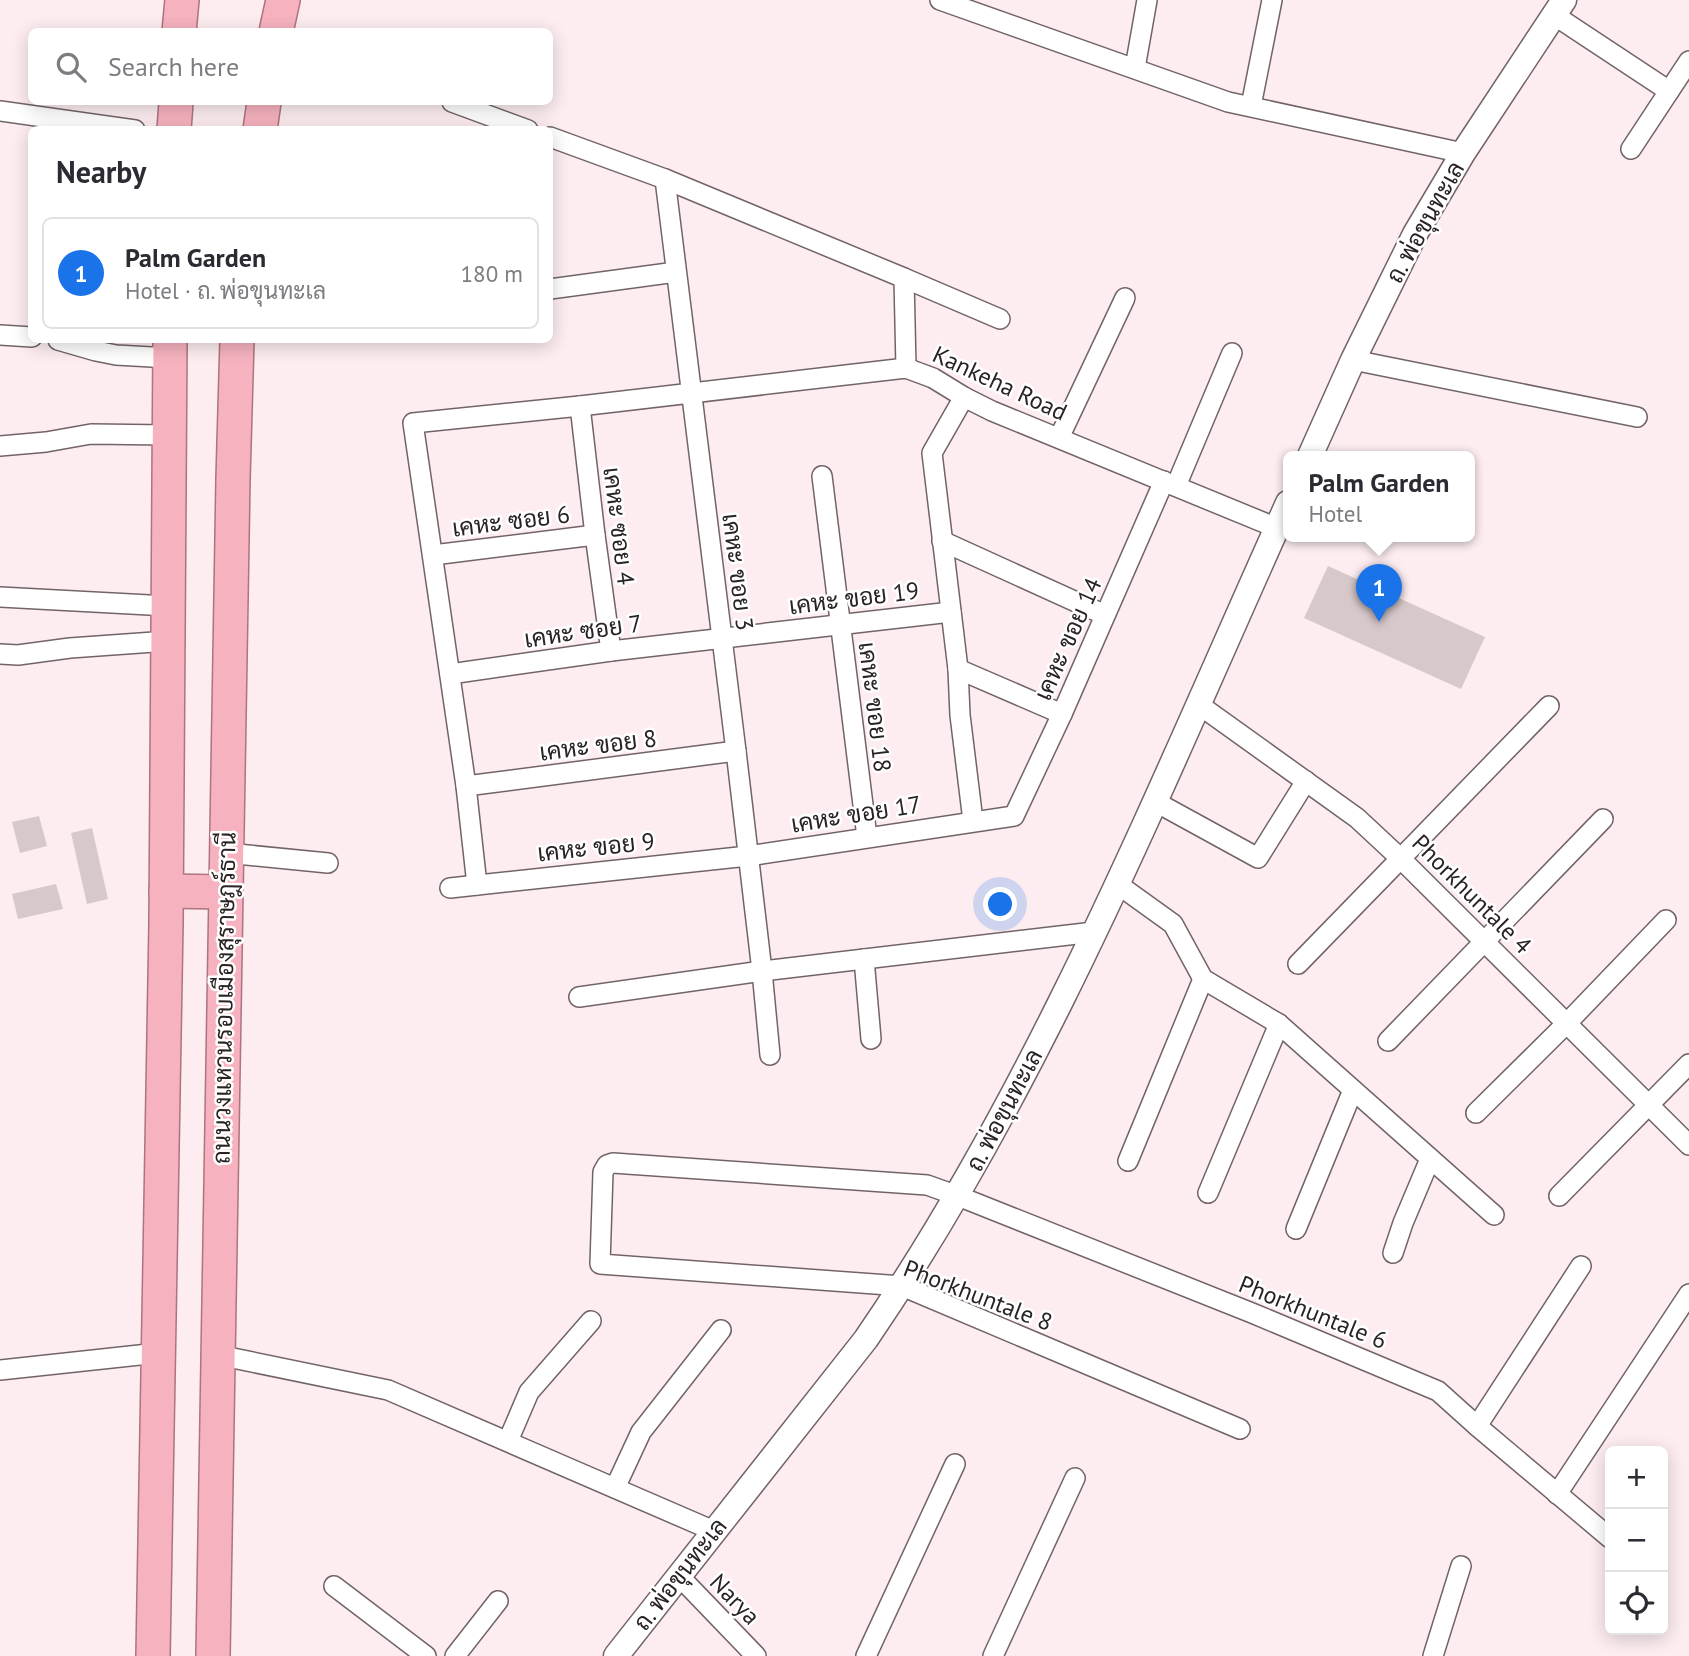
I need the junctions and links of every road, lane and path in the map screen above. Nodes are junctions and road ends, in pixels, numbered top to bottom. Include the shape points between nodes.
1 (182, 0) edge
2 (283, 0) edge
3 (940, 0) edge
4 (1147, 0) edge
5 (1272, 0) edge
6 (1559, 8) edge
7 (179, 28) edge
8 (277, 28) edge
9 (1689, 61) edge
10 (1135, 68) junction
11 (1669, 91) junction
12 (176, 105) edge
13 (264, 105) edge
14 (460, 105) edge
15 (1251, 106) junction
16 (0, 111) edge
17 (107, 126) edge
18 (174, 126) edge
19 (261, 126) edge
20 (517, 126) edge
21 (553, 138) edge
22 (1630, 149) dead end
23 (1463, 153) junction
24 (665, 179) junction
25 (676, 272) junction
26 (904, 278) junction
27 (553, 289) edge
28 (1125, 298) dead end
29 (1000, 319) dead end
30 (0, 335) edge
31 (28, 337) edge
32 (68, 343) edge
33 (237, 343) edge
34 (170, 349) edge
35 (1232, 353) dead end
36 (1353, 360) junction
37 (906, 368) junction
38 (691, 392) junction
39 (964, 397) junction
40 (580, 406) junction
41 (1637, 417) dead end
42 (168, 435) junction
43 (1059, 438) junction
44 (0, 446) edge
45 (1312, 451) edge
46 (822, 476) dead end
47 (1170, 483) junction
48 (1283, 514) edge
49 (1277, 528) junction
50 (595, 535) junction
51 (943, 541) junction
52 (433, 555) junction
53 (0, 597) edge
54 (168, 606) junction
55 (951, 612) junction
56 (1105, 615) junction
57 (840, 625) junction
58 (721, 638) junction
59 (168, 641) junction
60 (611, 652) junction
61 (0, 654) edge
62 (958, 668) junction
63 (450, 674) junction
64 (1198, 704) junction
65 (1549, 706) dead end
66 (1062, 714) junction
67 (736, 751) junction
68 (1306, 781) junction
69 (466, 786) junction
70 (1154, 801) junction
71 (1014, 816) joint
72 (1603, 819) dead end
73 (973, 821) junction
74 (867, 837) junction
75 (227, 853) junction
76 (748, 856) junction
77 (1400, 858) junction
78 (328, 863) dead end
79 (1116, 883) junction
80 (477, 885) junction
81 (450, 888) dead end
82 (166, 891) junction
83 (226, 892) junction
84 (1666, 920) dead end
85 (1094, 932) junction
86 (1484, 941) junction
87 (864, 959) junction
88 (1298, 964) dead end
89 (762, 971) junction
90 (1203, 979) junction
91 (579, 997) dead end
92 (1567, 1023) junction
93 (1279, 1024) junction
94 (871, 1039) dead end
95 (1388, 1041) dead end
96 (770, 1055) dead end
97 (1689, 1064) edge
98 (1353, 1090) junction
99 (1650, 1106) junction
100 (1476, 1113) dead end
101 (1689, 1145) edge
102 (1430, 1159) junction
103 (1128, 1161) dead end
104 (1208, 1193) dead end
105 (958, 1196) junction
106 (1559, 1196) dead end
107 (1494, 1215) dead end
108 (1296, 1229) dead end
109 (1393, 1253) dead end
110 (600, 1264) joint
111 (1581, 1266) dead end
112 (902, 1286) junction
113 (1689, 1294) edge
114 (591, 1321) dead end
115 (721, 1331) dead end
116 (158, 1353) junction
117 (218, 1355) junction
118 (0, 1370) edge
119 (1477, 1426) junction
120 (1240, 1429) dead end
121 (508, 1441) junction
122 (955, 1464) dead end
123 (1075, 1478) dead end
124 (615, 1488) junction
125 (1557, 1494) junction
126 (714, 1531) junction
127 (1605, 1534) edge
128 (1461, 1566) dead end
129 (679, 1576) junction
130 (334, 1586) dead end
131 (498, 1601) dead end
132 (153, 1656) edge
133 (213, 1656) edge
134 (426, 1656) edge
135 (455, 1656) edge
136 (616, 1656) edge
137 (757, 1656) edge
138 (866, 1656) edge
139 (993, 1656) edge
140 (1433, 1656) edge

1 - 7 highway
2 - 8 highway
3 - 10 street
4 - 10 street
5 - 15 street
6 - 11 street
6 - 23 street, ถ. พ่อขุนทะเล
9 - 11 street
10 - 15 street
11 - 22 street
12 - 18 highway
13 - 19 highway
14 - 20 street
15 - 23 street
16 - 17 street
21 - 24 street
23 - 36 street, ถ. พ่อขุนทะเล via 1415,234
24 - 25 street, เคหะ ขอย 3
24 - 26 street
25 - 27 street
25 - 38 street, เคหะ ขอย 3
26 - 29 street
26 - 37 street, Kankeha Road
28 - 43 street
30 - 31 street
32 - 34 street via 116,355
33 - 75 highway, ถนนวงแหวนรอบเมืองสุราษฎร์ธานี
34 - 42 highway
35 - 47 street, เคหะ ขอย 14
36 - 41 street
36 - 45 street, ถ. พ่อขุนทะเล
37 - 38 street
37 - 39 street, Kankeha Road
38 - 40 street
38 - 58 street, เคหะ ขอย 3
39 - 43 street, Kankeha Road
39 - 51 street via 932,453
40 - 50 street, เคหะ ซอย 4
40 - 52 street via 413,423
42 - 44 street via 91,434
42 - 54 highway
43 - 47 street, Kankeha Road
46 - 57 street, เคหะ ขอย 18
47 - 49 street, Kankeha Road
47 - 56 street, เคหะ ขอย 14
48 - 49 street, ถ. พ่อขุนทะเล
49 - 64 street, ถ. พ่อขุนทะเล
50 - 52 street, เคหะ ซอย 6
50 - 60 street, เคหะ ซอย 4
51 - 55 street
51 - 56 street
52 - 63 street
53 - 54 street
54 - 59 highway
55 - 57 street, เคหะ ขอย 19
55 - 62 street
56 - 66 street, เคหะ ขอย 14
57 - 58 street, เคหะ ขอย 19
57 - 74 street, เคหะ ขอย 18
58 - 60 street, เคหะ ซอย 7
58 - 67 street, เคหะ ขอย 3
59 - 61 street
59 - 82 highway
60 - 63 street, เคหะ ซอย 7
62 - 66 street
62 - 73 street
63 - 69 street
64 - 68 street, Phorkhuntale 4
64 - 70 street, ถ. พ่อขุนทะเล
65 - 77 street
66 - 71 street, เคหะ ขอย 14
67 - 69 street, เคหะ ขอย 8
67 - 76 street, เคหะ ขอย 3
68 - 70 street via 1258,859
68 - 77 street, Phorkhuntale 4 via 1357,818
69 - 80 street
70 - 79 street, ถ. พ่อขุนทะเล
71 - 73 street, เคหะ ขอย 17
72 - 86 street
73 - 74 street, เคหะ ขอย 17
74 - 76 street, เคหะ ขอย 17
75 - 78 street
75 - 83 highway, ถนนวงแหวนรอบเมืองสุราษฎร์ธานี
76 - 80 street, เคหะ ขอย 9
76 - 89 street, เคหะ ขอย 3
77 - 86 street, Phorkhuntale 4
77 - 88 street
79 - 85 street, ถ. พ่อขุนทะเล
79 - 90 street via 1173,924
80 - 81 street, เคหะ ขอย 9
82 - 83 highway
82 - 116 highway
83 - 117 highway, ถนนวงแหวนรอบเมืองสุราษฎร์ธานี
84 - 92 street
85 - 87 street
85 - 105 street, ถ. พ่อขุนทะเล via 1028,1068
86 - 92 street, Phorkhuntale 4
86 - 95 street
87 - 89 street
87 - 94 street
89 - 91 street
89 - 96 street, เคหะ ขอย 3
90 - 93 street
90 - 103 street
92 - 99 street, Phorkhuntale 4
92 - 100 street
93 - 98 street
93 - 104 street
97 - 99 street
98 - 102 street
98 - 108 street
99 - 101 street, Phorkhuntale 4
99 - 106 street
102 - 107 street
102 - 109 street
105 - 110 street, Phorkhuntale 6 via 927,1185 613,1163 603,1172
105 - 112 street, ถ. พ่อขุนทะเล
105 - 119 street, Phorkhuntale 6 via 1438,1391
110 - 112 street, Phorkhuntale 8
111 - 119 street
112 - 120 street, Phorkhuntale 8
112 - 126 street, ถ. พ่อขุนทะเล via 866,1339
113 - 125 street
114 - 121 street via 529,1392
115 - 124 street via 640,1432
116 - 118 street
116 - 132 highway
117 - 121 street via 388,1390
117 - 133 highway, ถนนวงแหวนรอบเมืองสุราษฎร์ธานี
119 - 125 street, Phorkhuntale 6
121 - 124 street
122 - 138 street
123 - 139 street
124 - 126 street
125 - 127 street, Phorkhuntale 6
126 - 129 street, ถ. พ่อขุนทะเล
128 - 140 street
129 - 136 street, ถ. พ่อขุนทะเล
129 - 137 street, Narya
130 - 134 street
131 - 135 street

